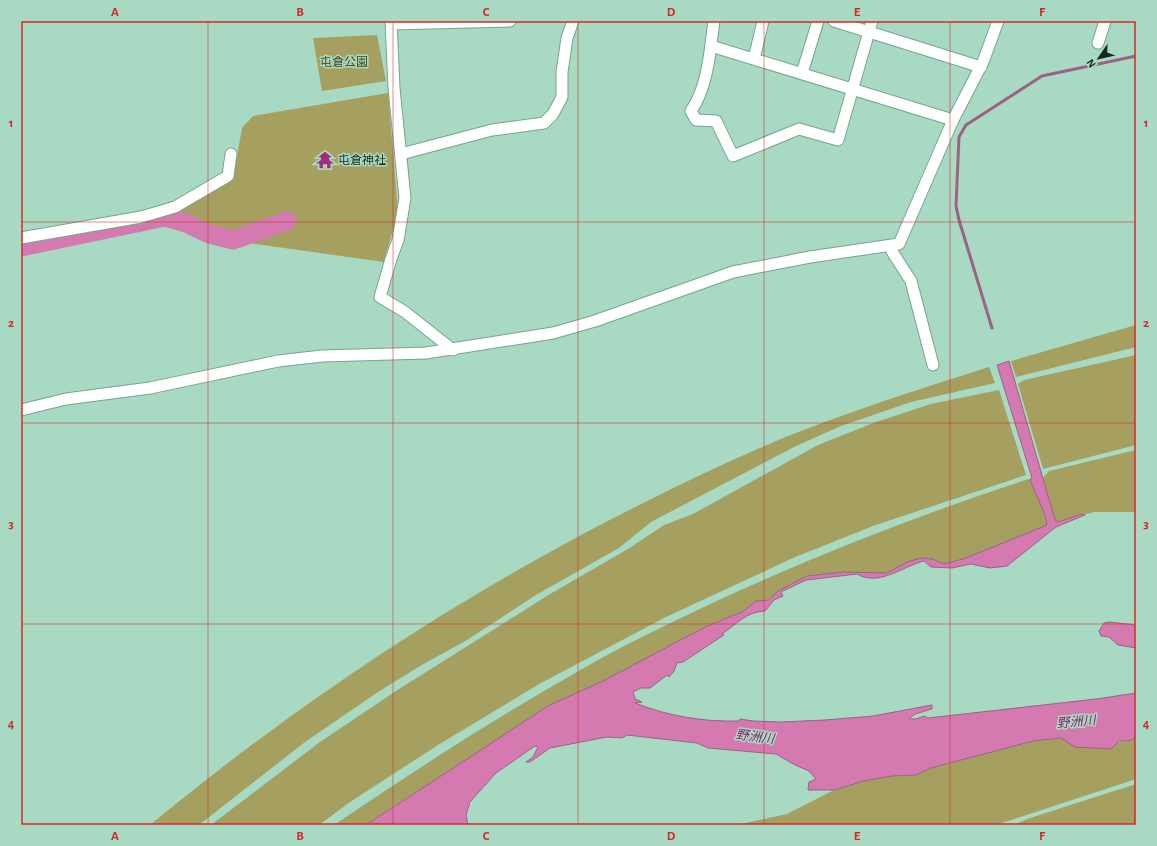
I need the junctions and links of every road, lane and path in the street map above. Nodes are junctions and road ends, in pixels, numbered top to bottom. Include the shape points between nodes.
1 (510, 21) edge
2 (573, 21) edge
3 (714, 21) edge
4 (763, 21) edge
5 (818, 21) edge
6 (834, 21) edge
7 (872, 21) edge
8 (998, 21) edge
9 (1105, 21) edge
10 (391, 23) edge
11 (870, 32) junction
12 (1098, 43) dead end
13 (711, 46) junction
14 (754, 59) junction
15 (981, 66) junction
16 (802, 73) junction
17 (853, 88) junction
18 (953, 120) junction
19 (231, 154) dead end
20 (401, 154) junction
21 (21, 238) edge
22 (890, 246) junction
23 (453, 350) junction
24 (933, 364) dead end
25 (21, 410) edge

1 - 10 street
2 - 20 street via 567,38 562,72 562,97 553,114 544,123 492,130
3 - 13 street
4 - 14 street
5 - 16 street
6 - 11 street
7 - 11 street
8 - 15 street
9 - 12 street
10 - 20 street
11 - 15 street
11 - 17 street
13 - 14 street
13 - 17 street via 700,99 691,111 696,120 716,121 733,156 799,129 838,140
14 - 16 street
15 - 18 street
16 - 17 street
17 - 18 street
18 - 22 street via 899,244
19 - 21 street via 228,176 175,207 141,217
20 - 23 street via 405,198 402,222 380,297 405,312
22 - 23 street via 810,257 733,272 595,321 553,333
22 - 24 street via 911,281
23 - 25 street via 322,356 278,361 150,388 66,399

